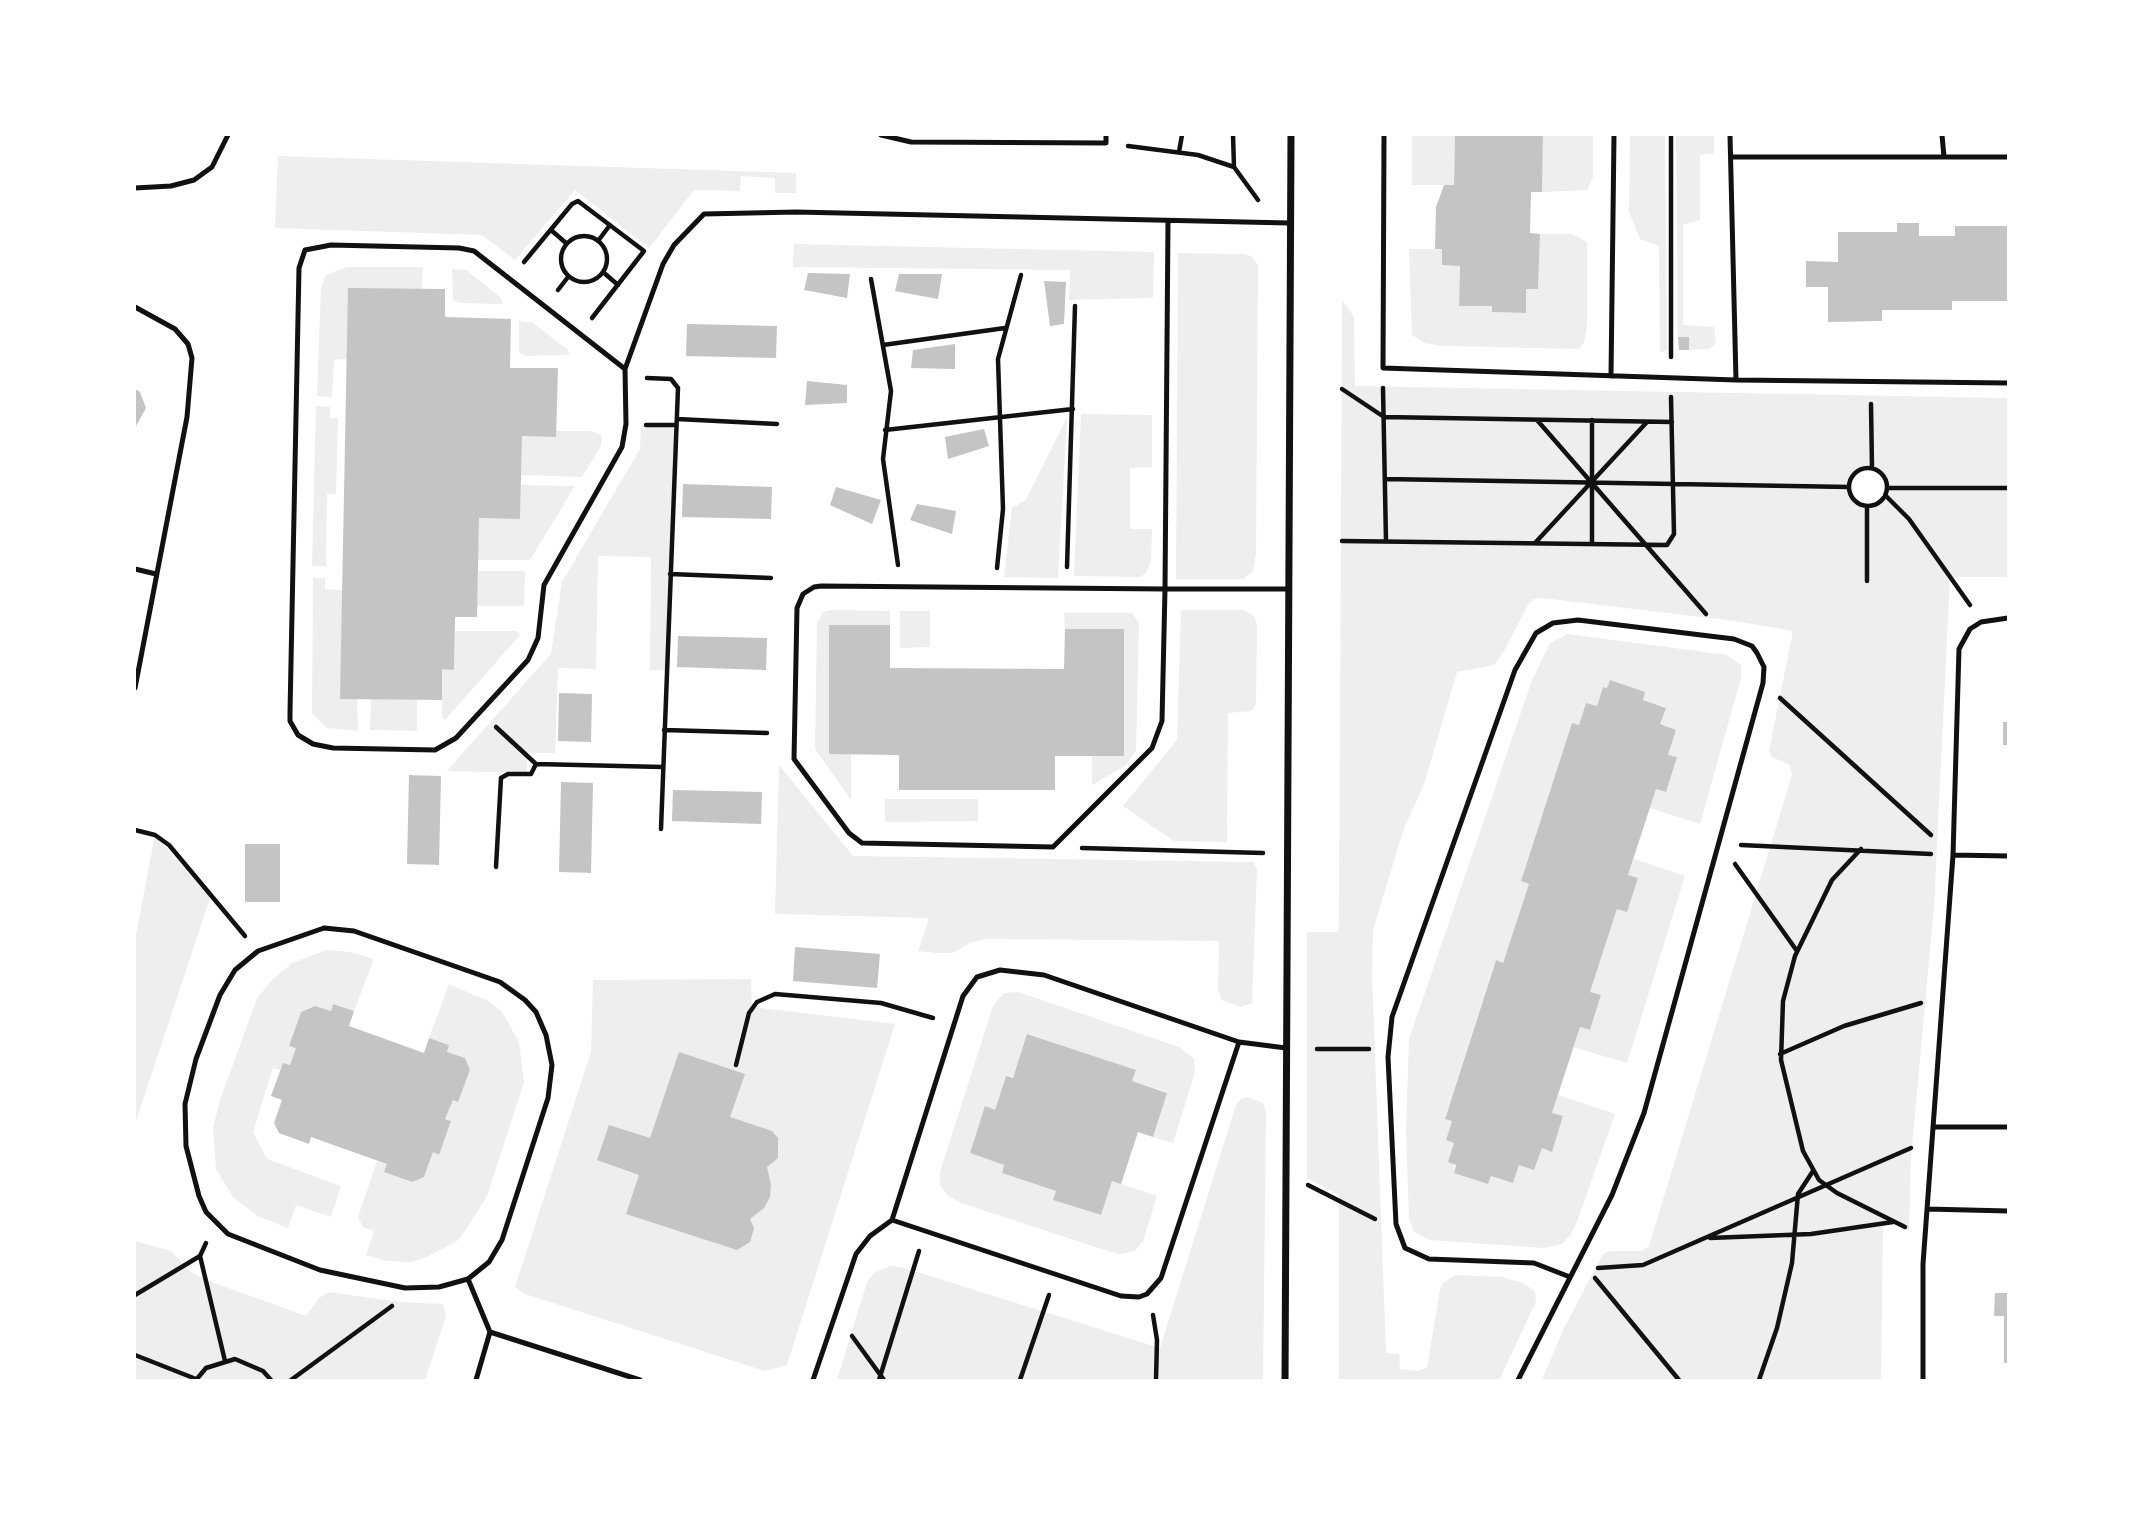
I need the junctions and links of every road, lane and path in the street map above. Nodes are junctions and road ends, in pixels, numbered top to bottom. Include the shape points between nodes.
1 (228, 135) edge
2 (881, 135) edge
3 (1106, 135) edge
4 (1182, 135) edge
5 (1233, 135) edge
6 (1291, 135) edge
7 (1384, 135) edge
8 (1614, 135) edge
9 (1671, 135) edge
10 (1730, 135) edge
11 (1942, 135) edge
12 (1106, 143) junction
13 (1180, 152) junction
14 (1731, 156) junction
15 (1944, 157) junction
16 (2008, 157) edge
17 (1234, 167) junction
18 (135, 188) edge
19 (1168, 221) junction
20 (1276, 223) junction
21 (1289, 223) junction
22 (610, 225) junction
23 (551, 230) junction
24 (598, 241) junction
25 (566, 243) junction
26 (515, 260) dead end
27 (521, 266) junction
28 (530, 272) dead end
29 (603, 272) junction
30 (1021, 275) dead end
31 (569, 277) junction
32 (871, 279) dead end
33 (618, 285) junction
34 (547, 286) dead end
35 (556, 293) junction
36 (565, 300) dead end
37 (1075, 306) dead end
38 (135, 307) edge
39 (582, 313) dead end
40 (1005, 328) junction
41 (883, 345) junction
42 (1383, 368) junction
43 (625, 369) junction
44 (1611, 376) junction
45 (625, 378) junction
46 (1671, 378) junction
47 (1736, 380) junction
48 (1871, 382) junction
49 (2008, 383) edge
50 (1342, 389) dead end
51 (1073, 409) junction
52 (1000, 416) junction
53 (1384, 417) junction
54 (677, 419) junction
55 (1537, 419) junction
56 (1592, 420) junction
57 (1648, 421) junction
58 (1672, 422) junction
59 (777, 424) dead end
60 (885, 429) junction
61 (1871, 468) junction
62 (1385, 479) junction
63 (1592, 483) junction
64 (1673, 484) junction
65 (1849, 487) junction
66 (1887, 488) junction
67 (2008, 488) edge
68 (1885, 495) junction
69 (1867, 506) junction
70 (1342, 541) dead end
71 (1386, 541) junction
72 (1535, 543) junction
73 (1592, 544) junction
74 (1647, 545) junction
75 (135, 569) edge
76 (156, 574) junction
77 (670, 574) junction
78 (771, 578) dead end
79 (1867, 581) dead end
80 (901, 587) junction
81 (994, 588) junction
82 (1066, 589) junction
83 (1165, 589) junction
84 (1287, 589) junction
85 (2008, 618) edge
86 (1981, 622) junction
87 (1727, 638) junction
88 (1763, 683) junction
89 (135, 688) edge
90 (480, 712) junction
91 (664, 730) junction
92 (767, 733) dead end
93 (536, 764) junction
94 (663, 767) junction
95 (661, 829) dead end
96 (135, 830) edge
97 (1719, 845) junction
98 (1054, 847) junction
99 (1861, 849) junction
100 (1263, 852) dead end
101 (1953, 855) junction
102 (2008, 856) edge
103 (496, 867) dead end
104 (258, 951) junction
105 (1797, 951) junction
106 (1942, 998) junction
107 (954, 1026) junction
108 (1239, 1042) junction
109 (1286, 1048) junction
110 (1317, 1049) dead end
111 (1388, 1049) junction
112 (1780, 1054) junction
113 (736, 1065) dead end
114 (1933, 1127) junction
115 (2008, 1128) edge
116 (1932, 1138) junction
117 (1813, 1171) junction
118 (1286, 1174) junction
119 (1826, 1187) junction
120 (1798, 1199) junction
121 (1927, 1209) junction
122 (2008, 1211) edge
123 (892, 1220) junction
124 (1895, 1222) junction
125 (925, 1230) junction
126 (1397, 1230) junction
127 (1796, 1235) junction
128 (1925, 1236) junction
129 (1706, 1238) junction
130 (1577, 1266) junction
131 (1056, 1274) junction
132 (1570, 1277) junction
133 (468, 1279) junction
134 (416, 1289) junction
135 (1147, 1294) junction
136 (135, 1295) edge
137 (836, 1314) junction
138 (490, 1332) junction
139 (135, 1355) edge
140 (225, 1361) junction
141 (881, 1379) edge
142 (196, 1380) edge
143 (271, 1380) edge
144 (291, 1380) edge
145 (476, 1380) edge
146 (640, 1380) edge
147 (813, 1380) edge
148 (1020, 1380) edge
149 (1156, 1380) edge
150 (1285, 1380) edge
151 (1518, 1380) edge
152 (1679, 1380) edge
153 (1759, 1380) edge
154 (1923, 1380) edge

1 - 18 lane via 212,167 194,180
2 - 12 lane via 911,142
3 - 12 lane
4 - 13 path
5 - 17 path
6 - 21 street
7 - 42 lane
8 - 44 lane
9 - 46 path
10 - 14 lane
11 - 15 lane
12 - 13 path
13 - 17 path
14 - 15 lane
14 - 47 lane
15 - 16 lane
17 - 20 path
19 - 20 lane
19 - 43 lane via 711,212 692,223 668,255
19 - 83 lane
20 - 21 lane
21 - 84 street
22 - 23 path via 578,201
22 - 24 path
22 - 33 path via 644,251
23 - 25 path
23 - 27 path
24 - 25 path via 579,236
24 - 29 path via 606,249
25 - 31 path via 561,264
26 - 27 path
27 - 28 path
29 - 31 path via 590,281
29 - 33 path
30 - 40 path
31 - 35 path
32 - 41 path
33 - 39 path via 590,320
34 - 35 path
35 - 36 path
37 - 51 path
38 - 76 lane via 175,329 188,344 192,358 187,417
40 - 41 path
40 - 52 path via 998,359
41 - 60 path via 891,391
42 - 44 lane
42 - 53 path
43 - 45 lane
43 - 90 lane via 474,251 331,245 311,246 301,254 290,721 305,740 322,746 427,752 450,744
44 - 46 lane
45 - 54 path via 675,380
45 - 90 lane via 626,428 619,455 544,585 533,653
46 - 47 lane
46 - 58 path
47 - 48 lane
48 - 49 lane
48 - 61 path
50 - 53 path
51 - 52 path
51 - 82 path
52 - 60 path
52 - 81 path via 1003,509
53 - 55 path
53 - 62 path
54 - 59 path
54 - 77 path
55 - 56 path
55 - 63 path
56 - 57 path
56 - 63 path
57 - 58 path
57 - 63 path
58 - 64 path
60 - 80 path via 883,459
61 - 65 path via 1857,471
61 - 66 path via 1884,477
62 - 63 path
62 - 71 path
63 - 64 path
63 - 72 path
63 - 73 path
63 - 74 path
64 - 65 path
64 - 74 path via 1673,539 1667,545
65 - 69 path via 1853,499
66 - 67 path
66 - 68 path
68 - 69 path via 1876,505
68 - 86 path via 1909,519
69 - 79 path
70 - 71 path
71 - 72 path
72 - 73 path
73 - 74 path
74 - 87 path
75 - 76 lane
76 - 89 lane
77 - 78 path
77 - 91 path
80 - 81 lane
80 - 98 lane via 821,586 803,594 797,616 796,766 862,843
81 - 82 lane
82 - 83 lane
83 - 84 lane
83 - 98 lane via 1159,736
84 - 109 street
85 - 86 lane
86 - 101 lane via 1970,629 1959,649
87 - 88 lane via 1743,641 1757,653 1764,667
87 - 111 lane via 1578,620 1544,627 1529,641 1397,1000
88 - 97 lane
88 - 101 path
90 - 93 path
91 - 92 path
91 - 94 path
93 - 94 path
93 - 103 path via 531,774 501,778
94 - 95 path
96 - 104 path via 169,845
97 - 99 path
97 - 105 path
97 - 130 lane via 1635,1143
98 - 100 path
99 - 101 path
99 - 105 path via 1832,880
101 - 102 lane
101 - 106 lane
104 - 133 lane via 324,928 355,931 500,982 536,1012 551,1049 548,1098 502,1240 489,1262
104 - 134 lane via 235,970 220,995 185,1104 186,1146 206,1212 228,1234 265,1251 347,1278
105 - 112 path via 1783,1001
106 - 112 path via 1870,1017
106 - 114 lane
107 - 108 lane via 963,996 977,977 1014,971 1080,985
107 - 113 path via 892,1004 775,993 748,1013
107 - 123 lane
108 - 109 lane
108 - 135 lane via 1161,1278
109 - 118 street
110 - 111 path
111 - 126 lane
112 - 117 path via 1792,1115
114 - 115 lane
114 - 116 lane
116 - 119 path
116 - 121 lane
117 - 119 path
117 - 120 path via 1799,1189
118 - 126 path
118 - 150 street
119 - 120 path
119 - 124 path
120 - 127 path
120 - 129 path
121 - 122 lane
121 - 128 lane
123 - 125 lane
123 - 137 lane via 856,1254
124 - 127 path
124 - 128 path
125 - 131 lane
125 - 141 path
126 - 132 lane via 1405,1248 1421,1257 1534,1263
127 - 129 path
127 - 153 path via 1777,1328
128 - 154 lane
129 - 130 path via 1643,1265 1617,1269
130 - 132 lane
130 - 152 path via 1606,1289
131 - 135 lane via 1121,1296
131 - 148 path
132 - 151 lane
133 - 134 lane
133 - 138 lane
134 - 144 path
135 - 149 path via 1157,1340
136 - 140 path via 200,1256
137 - 141 path
137 - 147 lane
138 - 145 lane
138 - 146 lane
139 - 142 path
140 - 142 path via 206,1368
140 - 143 path via 250,1363

